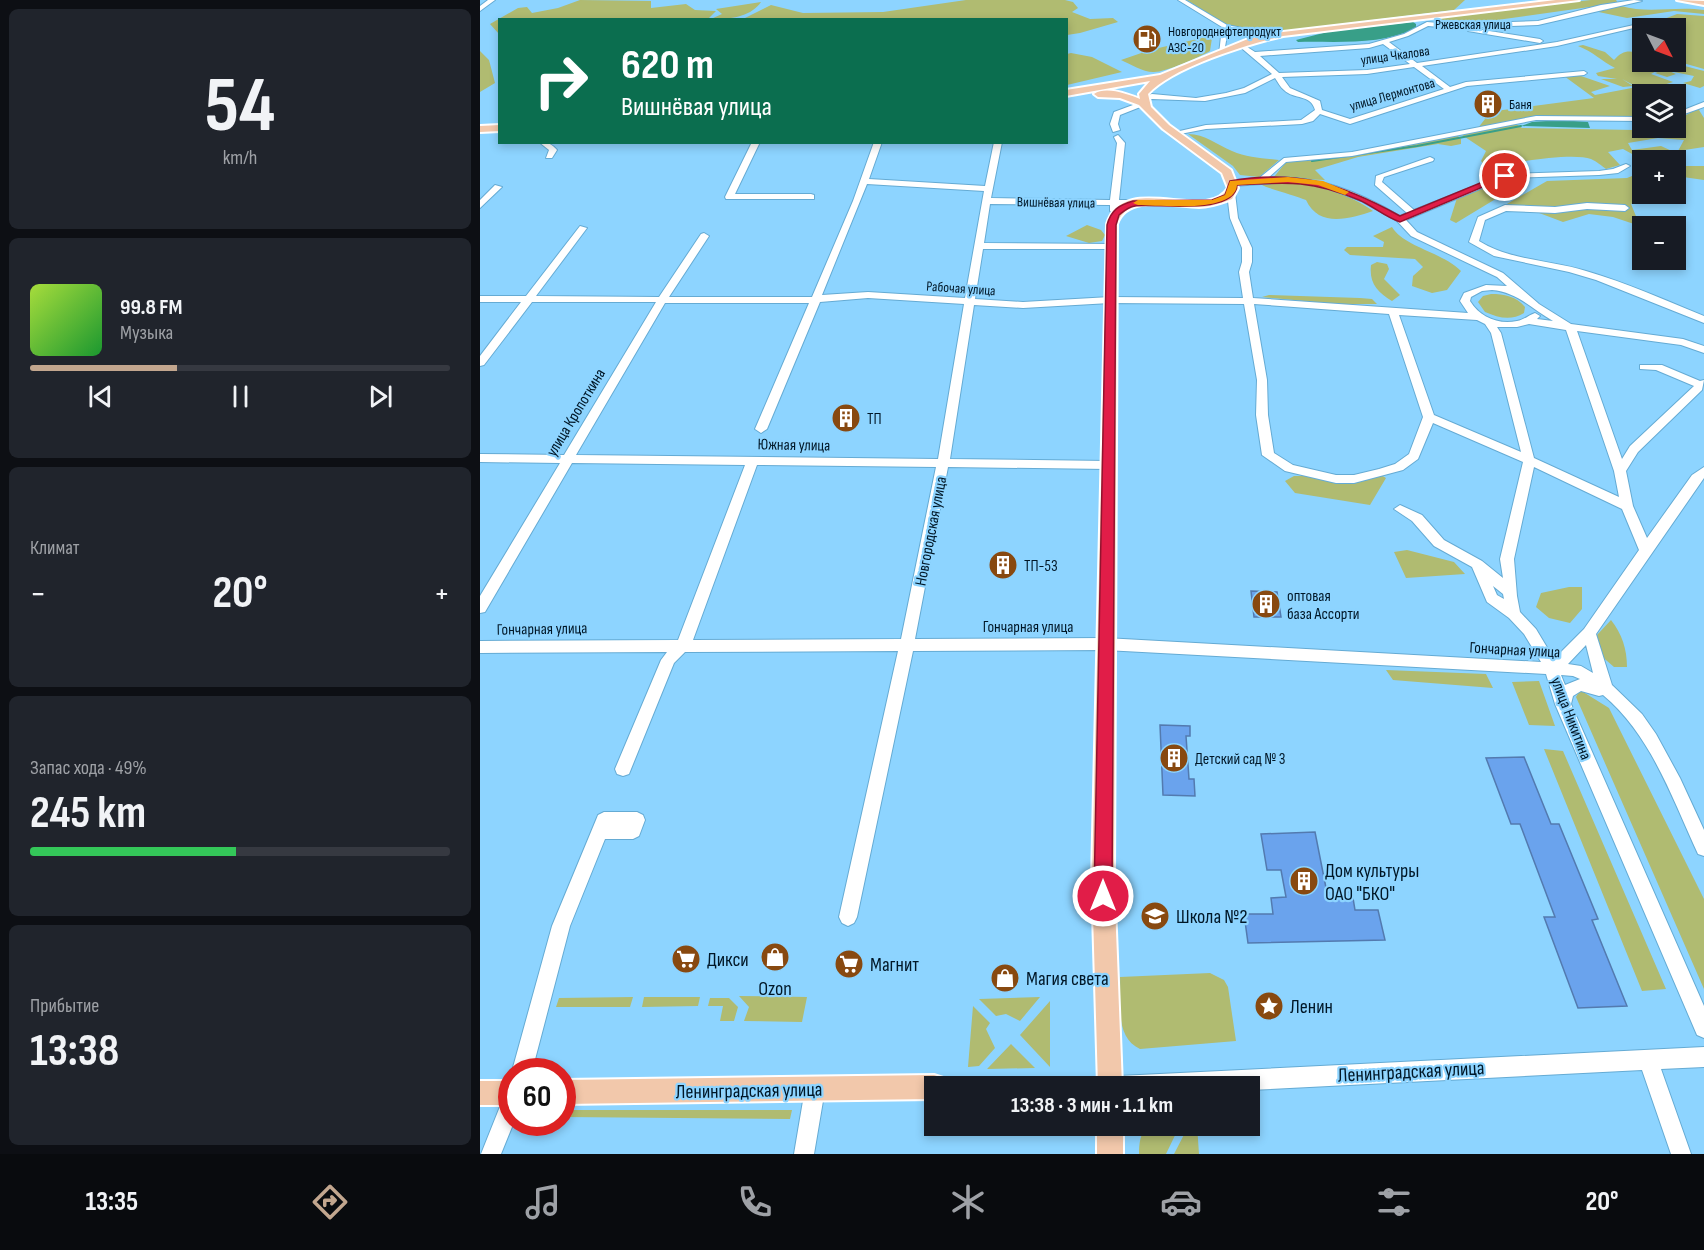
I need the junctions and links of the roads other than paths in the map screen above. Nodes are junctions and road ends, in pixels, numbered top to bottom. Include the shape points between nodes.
1 (492, 0) edge
2 (1181, 0) edge
3 (1575, 0) edge
4 (1681, 0) edge
5 (1639, 1) edge
6 (1704, 3) edge
7 (480, 9) edge
8 (1415, 17) junction
9 (1427, 24) junction
10 (1225, 26) junction
11 (1451, 26) junction
12 (1632, 27) edge
13 (1282, 33) junction
14 (1528, 39) junction
15 (1386, 43) junction
16 (1557, 44) junction
17 (1241, 45) junction
18 (1536, 45) junction
19 (1221, 53) junction
20 (1254, 54) junction
21 (1417, 64) junction
22 (1175, 71) junction
23 (1584, 73) dead end
24 (1277, 75) junction
25 (1433, 76) junction
26 (1135, 82) junction
27 (1466, 84) junction
28 (1450, 90) junction
29 (1068, 94) edge
30 (1068, 94) edge
31 (1098, 94) junction
32 (1144, 99) junction
33 (1704, 104) edge
34 (1319, 111) junction
35 (1686, 111) edge
36 (1632, 119) edge
37 (480, 129) edge
38 (498, 129) edge
39 (1175, 133) junction
40 (546, 144) edge
41 (755, 144) edge
42 (878, 144) edge
43 (998, 144) edge
44 (549, 156) dead end
45 (1430, 159) dead end
46 (1626, 166) dead end
47 (865, 181) junction
48 (1260, 181) junction
49 (498, 186) dead end
50 (1232, 188) junction
51 (987, 195) junction
52 (811, 197) dead end
53 (1114, 202) junction
54 (1139, 203) junction
55 (480, 205) edge
56 (1625, 208) dead end
57 (1413, 213) junction
58 (1113, 216) junction
59 (1400, 219) junction
60 (583, 228) dead end
61 (704, 236) dead end
62 (979, 246) junction
63 (1111, 247) junction
64 (1509, 281) junction
65 (1492, 287) junction
66 (1525, 296) junction
67 (480, 298) edge
68 (529, 299) junction
69 (662, 300) junction
70 (814, 300) junction
71 (1110, 300) junction
72 (1249, 301) junction
73 (1465, 301) junction
74 (969, 302) junction
75 (1535, 306) junction
76 (1393, 311) junction
77 (1440, 314) junction
78 (1483, 319) junction
79 (1704, 320) edge
80 (1529, 321) junction
81 (1516, 325) junction
82 (1571, 328) junction
83 (1496, 333) junction
84 (1704, 350) edge
85 (480, 363) edge
86 (1644, 367) dead end
87 (1701, 385) edge
88 (1429, 417) junction
89 (761, 429) dead end
90 (567, 457) junction
91 (480, 458) edge
92 (753, 460) junction
93 (1529, 460) junction
94 (943, 464) junction
95 (1108, 465) junction
96 (1620, 471) junction
97 (1704, 471) edge
98 (1626, 506) junction
99 (1400, 509) dead end
100 (1646, 550) junction
101 (1477, 564) junction
102 (1511, 593) junction
103 (480, 608) edge
104 (1514, 614) junction
105 (1589, 633) junction
106 (684, 644) junction
107 (907, 644) junction
108 (1105, 644) junction
109 (480, 647) edge
110 (1553, 669) junction
111 (1576, 670) joint
112 (1605, 687) junction
113 (1563, 704) junction
114 (1628, 709) junction
115 (623, 769) dead end
116 (600, 831) dead end
117 (1704, 848) edge
118 (848, 917) dead end
119 (1704, 1028) edge
120 (1704, 1057) edge
121 (525, 1058) edge
122 (1648, 1060) junction
123 (1110, 1076) edge
124 (1260, 1079) edge
125 (924, 1088) edge
126 (815, 1089) junction
127 (576, 1092) edge
128 (480, 1093) edge
129 (498, 1093) edge
130 (498, 1136) edge
131 (1110, 1136) edge
132 (491, 1154) edge
133 (804, 1154) edge
134 (1110, 1154) edge
135 (1681, 1154) edge

1 - 7 street
2 - 10 street
3 - 8 main road, Ржевская улица
4 - 6 main road
5 - 11 street, Ржевская улица via 1538,23
8 - 9 street
8 - 13 main road, Ржевская улица
9 - 11 street, Ржевская улица
9 - 15 street, Ржевская улица
10 - 13 street via 1257,33
10 - 19 street
11 - 14 street
12 - 16 street, улица Чкалова
13 - 17 main road, Ржевская улица
14 - 16 street
14 - 18 street
15 - 20 street, Ржевская улица
15 - 21 street
16 - 18 street, улица Чкалова
17 - 19 main road, Ржевская улица
17 - 20 street
18 - 21 street, улица Чкалова
19 - 22 main road, Ржевская улица
20 - 24 street, улица Лермонтова
21 - 24 street, улица Чкалова via 1367,72
21 - 25 street
22 - 26 main road
22 - 32 main road
23 - 27 street, улица Лермонтова
24 - 32 street, улица Чкалова via 1245,91 1204,99
24 - 34 street, улица Лермонтова via 1287,90 1312,99
25 - 27 street
25 - 28 street
26 - 29 main road
26 - 32 main road
27 - 28 street, улица Лермонтова
28 - 34 street, улица Лермонтова via 1350,122
30 - 31 main road
31 - 32 main road
31 - 32 main road
32 - 39 main road
32 - 53 street via 1117,114 1114,124 1121,143
33 - 35 street
34 - 39 street via 1302,122 1206,127
36 - 48 street via 1536,118 1392,147 1284,160
37 - 38 main road
39 - 50 main road via 1220,166 1230,176
40 - 44 street via 553,150
41 - 52 street via 729,197
42 - 47 street
43 - 51 street, Новгородская улица
45 - 57 street via 1380,176 1378,183
46 - 57 street via 1599,173 1505,176
47 - 51 street, Вишнёвая улица
47 - 70 street
48 - 50 street
48 - 59 street via 1320,183 1364,199
49 - 55 street
50 - 54 main road, Вишнёвая улица via 1224,199 1205,203
50 - 72 street via 1234,220 1249,252 1244,272
51 - 53 street, Вишнёвая улица
51 - 62 street, Новгородская улица
53 - 54 street, Вишнёвая улица
53 - 58 street
54 - 58 main road via 1124,206
56 - 79 street via 1505,208 1481,219 1474,242 1497,255 1582,272
57 - 59 street
58 - 63 main road
59 - 64 street via 1414,234
60 - 68 street
61 - 69 street, улица Кропоткина
62 - 63 street
62 - 74 street, Новгородская улица
63 - 71 main road
64 - 65 street
64 - 66 street
65 - 66 street
65 - 73 street via 1472,291
66 - 75 street
67 - 68 street, Рабочая улица
68 - 69 street, Рабочая улица
68 - 85 street
69 - 70 street, Рабочая улица
69 - 90 street, улица Кропоткина
70 - 74 street, Рабочая улица via 868,295
70 - 89 street
71 - 72 street, Рабочая улица
71 - 74 street, Рабочая улица via 1023,305
71 - 95 main road
72 - 76 street, Рабочая улица
72 - 88 street via 1262,380 1268,455 1289,468 1336,479 1354,479 1399,467 1414,456
73 - 77 street
73 - 78 street
74 - 94 street, Новгородская улица
75 - 80 street via 1536,316
75 - 82 street
76 - 77 street, Рабочая улица
76 - 88 street
77 - 78 street, Рабочая улица
78 - 81 street, Рабочая улица
78 - 83 street
80 - 81 street
80 - 82 street
81 - 83 street
82 - 84 street via 1663,338
82 - 96 street
83 - 93 street
86 - 87 street via 1658,367
87 - 96 street via 1634,448
88 - 93 street
90 - 91 street, Южная улица
90 - 92 street, Южная улица
90 - 103 street, улица Кропоткина
92 - 94 street, Южная улица
92 - 106 street
93 - 98 street
93 - 102 street via 1507,559
94 - 95 street, Южная улица
94 - 107 street, Новгородская улица
95 - 108 main road
96 - 98 street
97 - 100 street
98 - 100 street
99 - 101 street via 1417,518 1439,543
100 - 105 street
101 - 102 street
101 - 104 street, улица Никитина via 1492,598
102 - 104 street
104 - 110 street, улица Никитина via 1532,634
105 - 110 street
105 - 112 street
106 - 107 street, Гончарная улица
106 - 109 street, Гончарная улица
106 - 115 street via 668,660
107 - 108 street, Гончарная улица
107 - 118 street, Новгородская улица
108 - 110 street, Гончарная улица
108 - 123 main road via 1103,879
110 - 111 street, Гончарная улица
110 - 113 street, улица Никитина
111 - 112 street, улица Никитина
112 - 114 street, улица Никитина
113 - 114 street via 1570,687 1581,685 1592,686
113 - 119 street, улица Никитина
114 - 117 street, улица Никитина via 1650,738
116 - 121 street via 561,926
120 - 122 street, Ленинградская улица
122 - 124 street, Ленинградская улица
122 - 135 street
125 - 126 main road, Ленинградская улица
126 - 127 main road, Ленинградская улица
126 - 133 street
128 - 129 main road
130 - 132 street
131 - 134 main road

